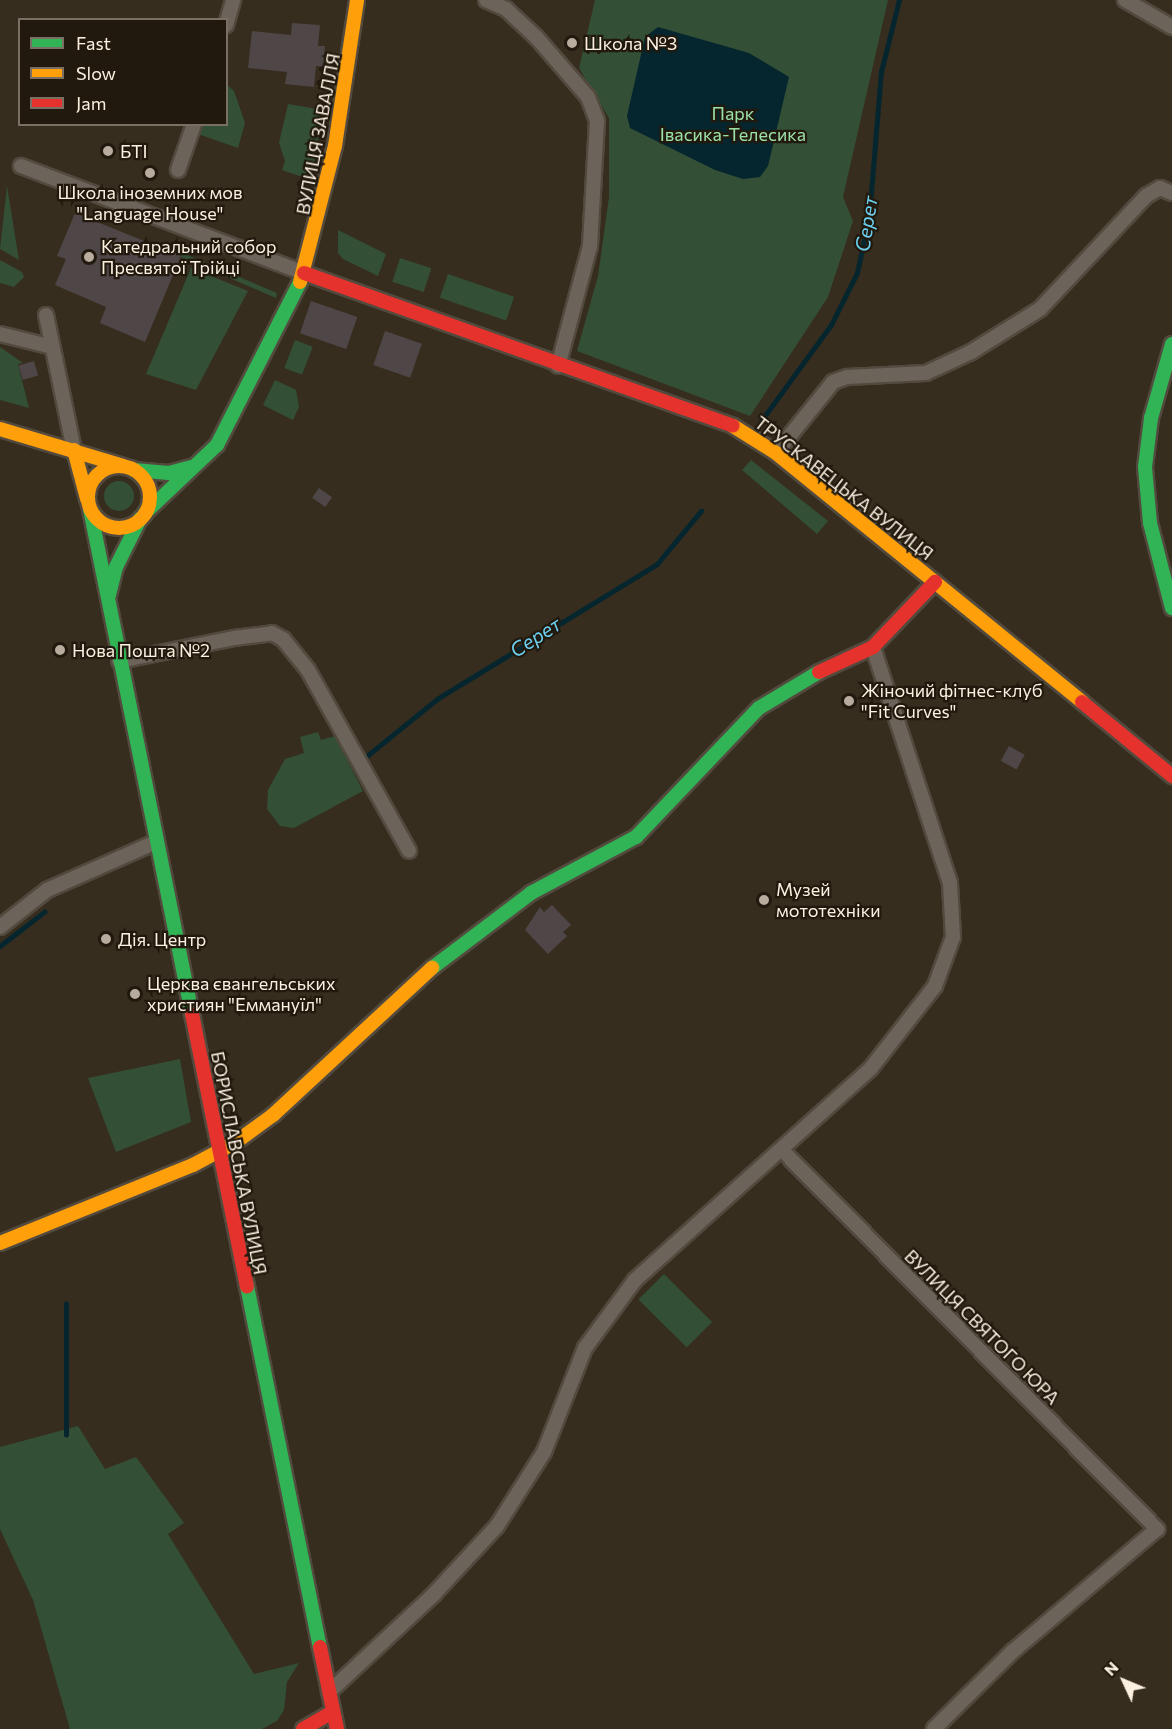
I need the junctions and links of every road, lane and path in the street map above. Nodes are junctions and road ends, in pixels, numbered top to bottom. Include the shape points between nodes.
1 (233, 0) edge
2 (357, 0) edge
3 (486, 0) edge
4 (1125, 0) edge
5 (228, 18) edge
6 (1172, 27) edge
7 (193, 126) edge
8 (21, 166) dead end
9 (178, 170) dead end
10 (1172, 193) edge
11 (304, 273) junction
12 (46, 315) dead end
13 (0, 334) edge
14 (1172, 344) edge
15 (52, 346) junction
16 (558, 366) junction
17 (0, 429) edge
18 (74, 450) junction
19 (776, 453) junction
20 (197, 465) junction
21 (132, 469) junction
22 (89, 506) junction
23 (143, 516) junction
24 (935, 582) junction
25 (106, 604) junction
26 (1172, 608) edge
27 (873, 647) junction
28 (119, 661) junction
29 (1172, 776) edge
30 (156, 842) junction
31 (409, 851) dead end
32 (0, 927) edge
33 (782, 1149) junction
34 (217, 1154) junction
35 (0, 1243) edge
36 (329, 1692) junction
37 (333, 1712) junction
38 (303, 1729) edge
39 (337, 1729) edge
40 (934, 1729) edge

1 - 5 street
2 - 11 street, ВУЛИЦЯ ЗАВАЛЛЯ via 335,146
3 - 16 street via 506,9 537,38 588,98 597,122 590,246
4 - 6 street
7 - 9 street
8 - 11 street
10 - 19 street via 1160,188 1146,196 1040,309 972,352 926,373 847,377 833,382
11 - 16 street, ТРУСКАВЕЦЬКА ВУЛИЦЯ
11 - 20 street, ВУЛИЦЯ ЗАВАЛЛЯ via 239,410 217,445
12 - 15 street
13 - 15 street
14 - 26 street via 1151,418 1145,467 1150,523
15 - 18 street
16 - 19 street, ТРУСКАВЕЦЬКА ВУЛИЦЯ via 741,429
17 - 18 street
18 - 21 street
18 - 22 street, БОРИСЛАВСЬКА ВУЛИЦЯ
19 - 24 street, ТРУСКАВЕЦЬКА ВУЛИЦЯ
20 - 21 street via 169,473
20 - 23 street, ВУЛИЦЯ ЗАВАЛЛЯ
21 - 22 street via 115,466 96,476
21 - 23 street via 149,489
22 - 23 street via 113,527 128,527
22 - 25 street, БОРИСЛАВСЬКА ВУЛИЦЯ
23 - 25 street, БОРИСЛАВСЬКА ВУЛИЦЯ via 116,567
24 - 27 street
24 - 29 street, ТРУСКАВЕЦЬКА ВУЛИЦЯ
25 - 28 street, БОРИСЛАВСЬКА ВУЛИЦЯ
27 - 33 street via 950,882 953,937 935,986 901,1034
27 - 34 street via 806,679 759,708 636,837 531,893 458,944 273,1114
28 - 30 street, БОРИСЛАВСЬКА ВУЛИЦЯ
28 - 31 street via 234,638 272,633 283,639 309,670
30 - 32 street via 55,886
30 - 34 street, БОРИСЛАВСЬКА ВУЛИЦЯ
33 - 36 street via 622,1295 585,1348 544,1452 497,1526 434,1594
33 - 40 street, ВУЛИЦЯ СВЯТОГО ЮРА via 1157,1529 1013,1651
34 - 35 street
34 - 36 street, БОРИСЛАВСЬКА ВУЛИЦЯ
36 - 37 street, БОРИСЛАВСЬКА ВУЛИЦЯ
37 - 38 street
37 - 39 street, БОРИСЛАВСЬКА ВУЛИЦЯ

